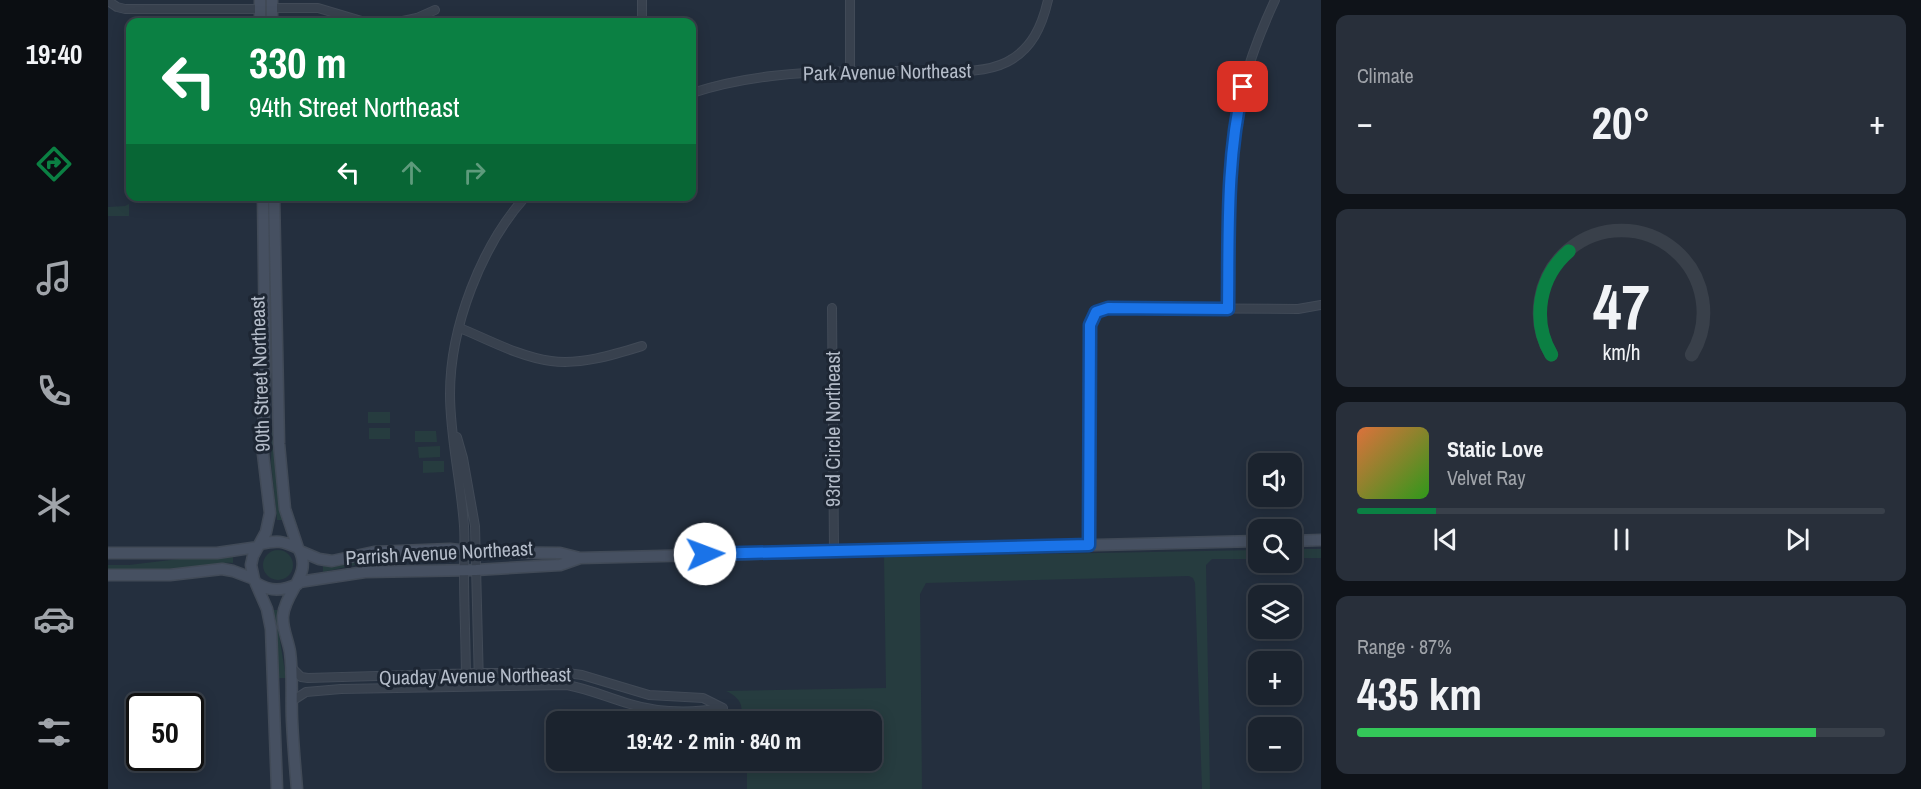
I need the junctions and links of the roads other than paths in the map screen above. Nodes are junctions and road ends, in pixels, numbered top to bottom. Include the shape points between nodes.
1 (642, 0) edge
2 (850, 0) edge
3 (1048, 0) edge
4 (1275, 0) edge
5 (109, 3) edge
6 (260, 4) edge
7 (272, 4) edge
8 (435, 10) dead end
9 (352, 18) edge
10 (417, 18) edge
11 (642, 18) edge
12 (850, 71) junction
13 (696, 92) edge
14 (263, 201) edge
15 (274, 201) edge
16 (522, 201) edge
17 (1321, 305) edge
18 (832, 308) dead end
19 (1228, 309) junction
20 (460, 328) junction
21 (642, 346) dead end
22 (1321, 540) edge
23 (1248, 541) edge
24 (1302, 541) edge
25 (1089, 545) junction
26 (259, 546) junction
27 (299, 550) junction
28 (834, 550) junction
29 (470, 551) junction
30 (108, 553) edge
31 (580, 558) junction
32 (464, 570) junction
33 (476, 570) junction
34 (108, 575) edge
35 (255, 581) junction
36 (299, 583) junction
37 (290, 666) junction
38 (479, 673) junction
39 (466, 674) junction
40 (479, 685) junction
41 (466, 686) junction
42 (292, 701) junction
43 (278, 789) edge
44 (297, 789) edge

1 - 11 street
2 - 12 street
3 - 12 street, Park Avenue Northeast via 1043,21 1028,46 992,68
4 - 19 street via 1248,64 1233,134
5 - 6 street via 124,9
7 - 9 street via 318,8
8 - 10 street
12 - 13 street, Park Avenue Northeast via 776,75
14 - 26 main road, 90th Street Northeast via 263,454 270,513
15 - 27 main road, 90th Street Northeast via 279,444 285,509
16 - 20 street via 487,253
17 - 19 street
18 - 28 street, 93rd Circle Northeast
19 - 25 street via 1108,308 1096,312 1090,325
20 - 21 street via 553,362 585,360
20 - 29 street via 452,363 451,419 473,506
22 - 24 main road
23 - 25 main road, Parrish Avenue Northeast
25 - 28 main road, Parrish Avenue Northeast
26 - 27 main road via 277,541
26 - 30 main road via 217,553
26 - 35 main road via 251,565
27 - 29 main road, Parrish Avenue Northeast via 332,561 384,552
27 - 36 main road via 303,566
28 - 31 main road, Parrish Avenue Northeast
29 - 31 main road, Parrish Avenue Northeast via 560,553
29 - 32 street
29 - 33 street
31 - 33 main road, Parrish Avenue Northeast via 560,565
32 - 33 main road, Parrish Avenue Northeast
32 - 36 main road, Parrish Avenue Northeast via 364,572
32 - 39 street
33 - 38 street
34 - 35 main road via 170,575 222,569
35 - 36 main road via 272,590
35 - 43 main road via 271,628
36 - 37 main road via 287,601 283,618
37 - 39 street, Quaday Avenue Northeast via 301,677 308,678
37 - 42 main road
38 - 39 street, Quaday Avenue Northeast
38 - 40 street
38 - 40 street, Quaday Avenue Northeast via 582,675 649,695 703,698 723,708 655,710 567,685
39 - 41 street
40 - 41 street, Quaday Avenue Northeast
41 - 42 street, Quaday Avenue Northeast via 324,690 306,692
42 - 44 main road

